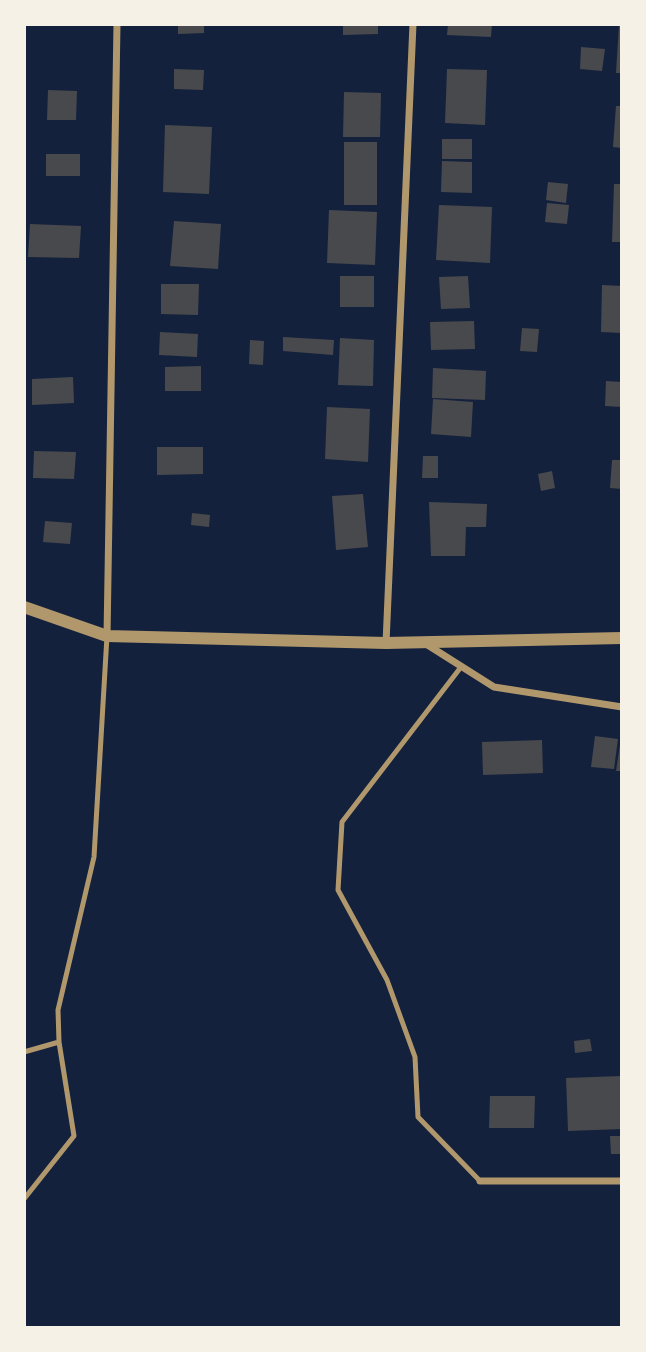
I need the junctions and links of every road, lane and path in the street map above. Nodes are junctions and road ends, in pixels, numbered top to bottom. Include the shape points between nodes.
1 (117, 24) edge
2 (413, 24) edge
3 (24, 607) edge
4 (107, 636) junction
5 (621, 638) edge
6 (422, 642) junction
7 (386, 643) junction
8 (461, 667) junction
9 (621, 707) edge
10 (59, 1042) junction
11 (24, 1052) edge
12 (481, 1181) joint
13 (621, 1181) edge
14 (24, 1199) edge

1 - 4 street
2 - 7 street
3 - 4 street
4 - 7 street
4 - 10 lane via 94,857 58,1010
5 - 6 street
6 - 7 street
6 - 8 street
8 - 9 street via 494,687
8 - 12 lane via 342,822 338,890 387,980 415,1057 418,1117
10 - 11 lane
10 - 14 lane via 74,1136
12 - 13 street

